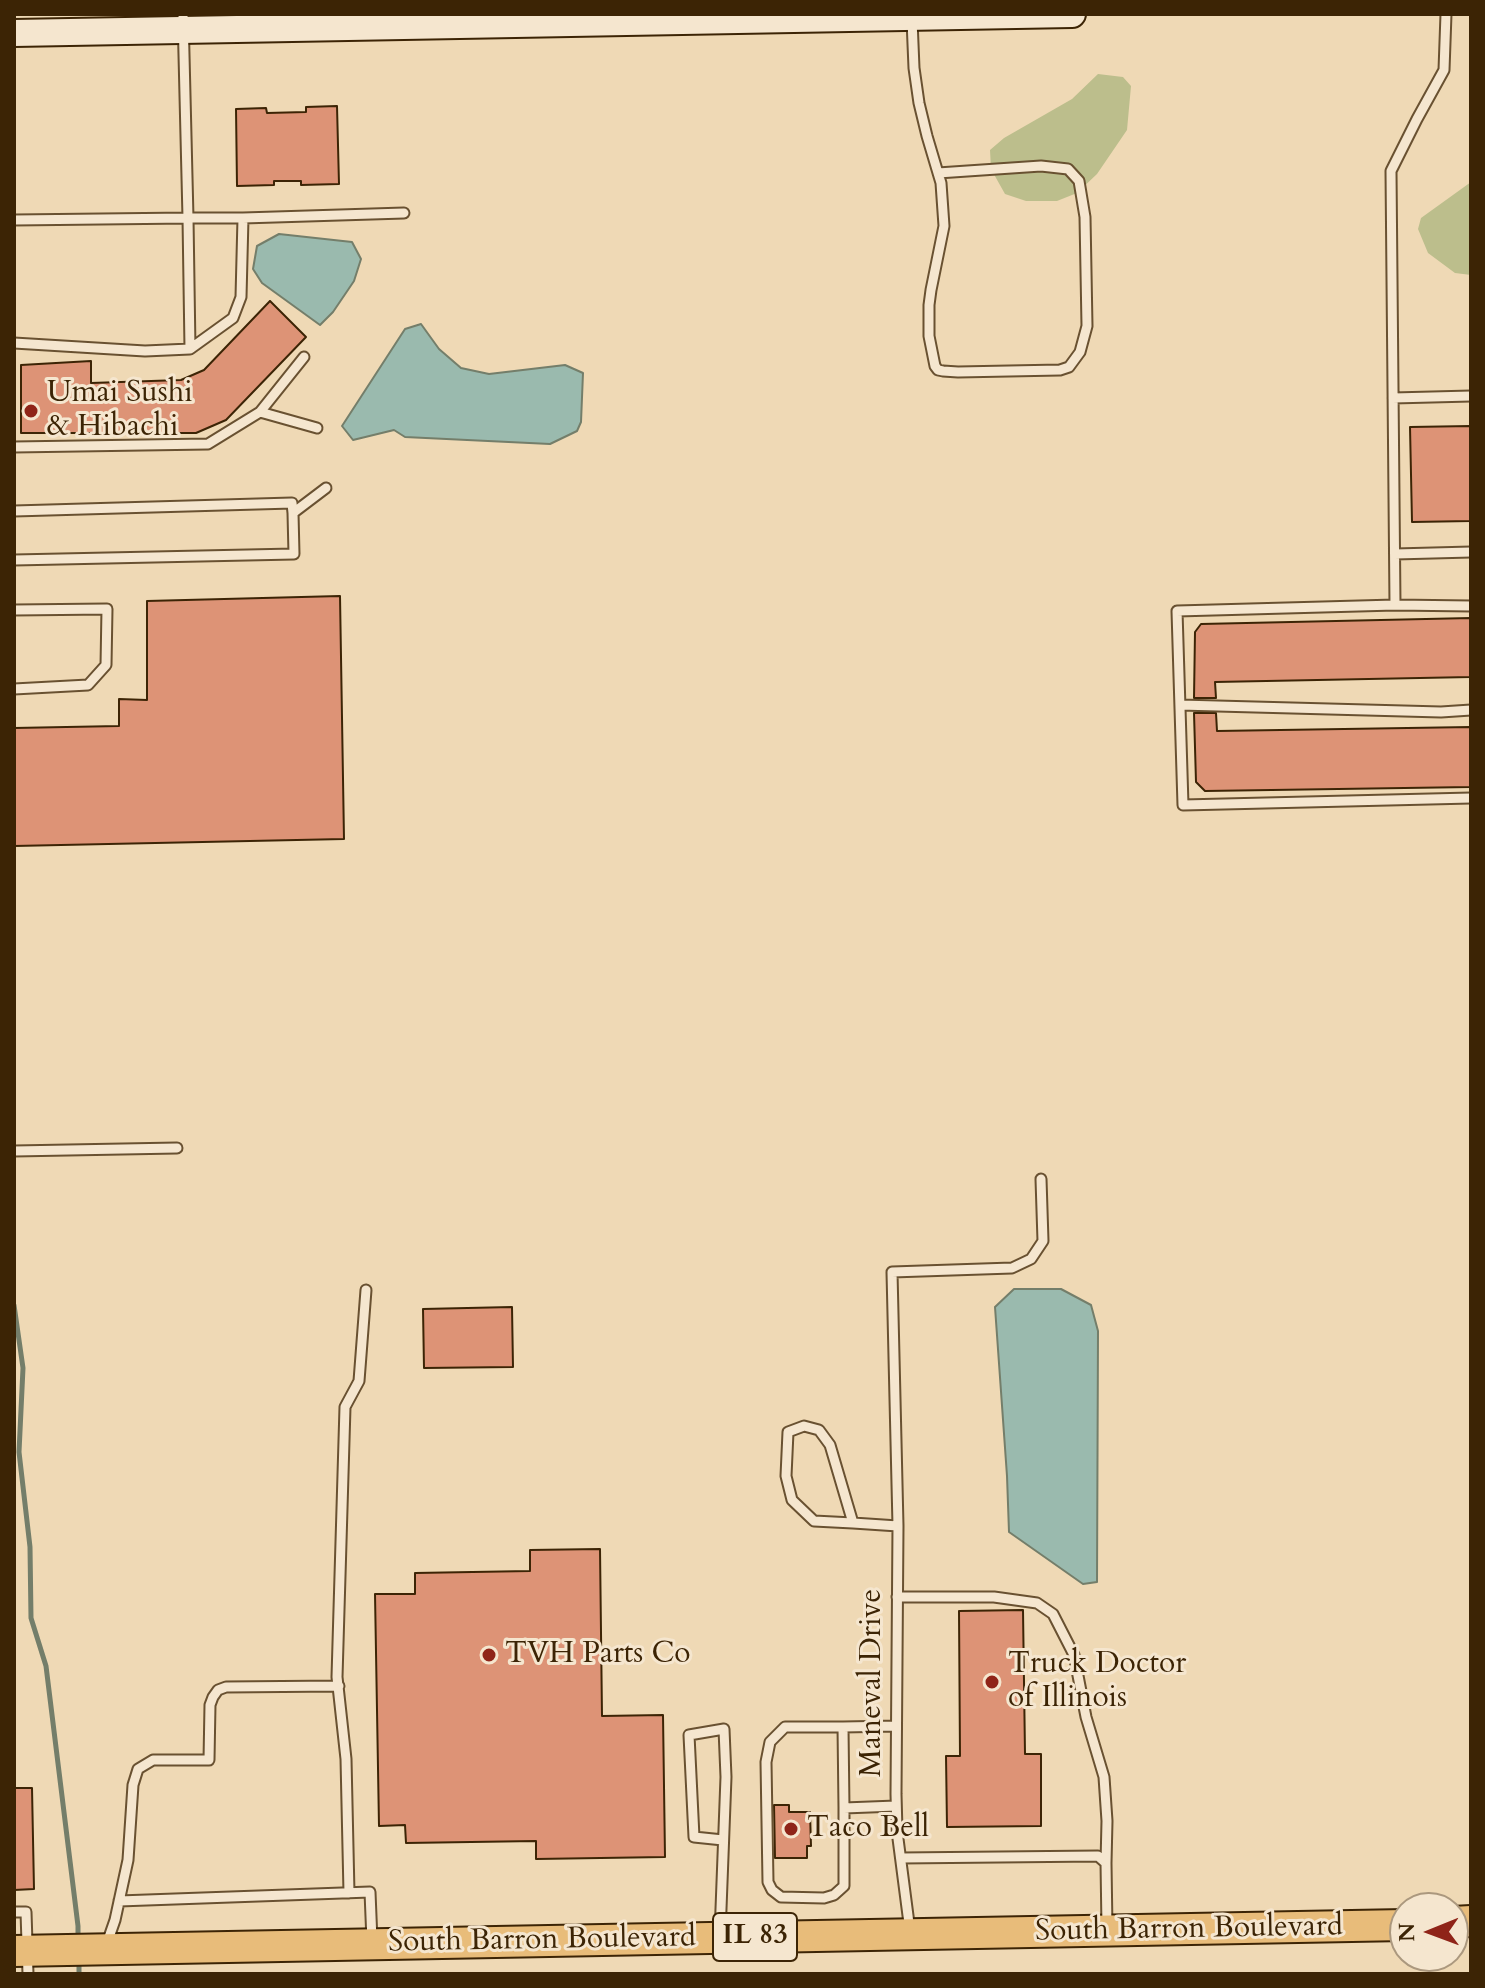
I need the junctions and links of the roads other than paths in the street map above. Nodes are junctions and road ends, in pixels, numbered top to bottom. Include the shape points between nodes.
1 (1072, 14) edge
2 (1446, 14) edge
3 (911, 17) junction
4 (183, 22) edge
5 (14, 33) edge
6 (938, 173) junction
7 (404, 213) dead end
8 (188, 218) junction
9 (243, 218) junction
10 (14, 220) edge
11 (14, 343) edge
12 (190, 349) junction
13 (304, 357) dead end
14 (1471, 396) edge
15 (1393, 398) junction
16 (260, 412) junction
17 (317, 428) dead end
18 (14, 447) edge
19 (326, 488) dead end
20 (14, 511) edge
21 (293, 513) junction
22 (1471, 552) edge
23 (1395, 554) junction
24 (14, 560) edge
25 (1395, 605) junction
26 (1471, 606) edge
27 (14, 610) edge
28 (14, 689) edge
29 (1180, 705) junction
30 (1471, 710) edge
31 (1471, 798) edge
32 (177, 1148) dead end
33 (14, 1151) edge
34 (1041, 1179) dead end
35 (366, 1290) dead end
36 (853, 1523) junction
37 (898, 1526) junction
38 (897, 1597) junction
39 (339, 1686) junction
40 (896, 1726) junction
41 (843, 1727) junction
42 (896, 1806) junction
43 (844, 1808) junction
44 (723, 1840) junction
45 (901, 1858) junction
46 (1106, 1863) junction
47 (349, 1893) junction
48 (119, 1901) junction
49 (14, 1912) edge
50 (1389, 1925) edge
51 (1107, 1931) junction
52 (910, 1935) junction
53 (720, 1938) junction
54 (372, 1944) junction
55 (105, 1949) junction
56 (30, 1956) edge

1 - 3 main road
2 - 15 lane via 1444,70 1391,171
3 - 4 main road
3 - 6 lane via 919,103
4 - 5 main road
4 - 8 lane
6 - 6 lane via 944,226 931,290 935,366 958,372 1069,367 1080,352 1087,326 1085,217 1079,181 1068,169 1052,167
7 - 9 lane
8 - 9 lane
8 - 10 lane
8 - 12 lane
9 - 12 lane via 241,297 233,318
11 - 12 lane
13 - 16 lane
14 - 15 lane
15 - 23 lane
16 - 17 lane
16 - 18 lane via 208,444
19 - 21 lane
20 - 21 lane via 292,503
21 - 24 lane via 294,554
22 - 23 lane
23 - 25 lane
25 - 26 lane
25 - 29 lane via 1177,611
27 - 28 lane via 107,609 106,665 88,685
29 - 30 lane
29 - 31 lane via 1183,805
32 - 33 lane
34 - 37 lane, Maneval Drive via 1043,1241 1031,1259 1012,1268 892,1272
35 - 39 lane via 359,1381 345,1407
36 - 36 lane via 814,1521 792,1500 786,1476 788,1432 804,1426 825,1437
36 - 37 lane
37 - 38 lane, Maneval Drive
38 - 40 lane, Maneval Drive
38 - 46 lane via 994,1597 1037,1603 1053,1614 1074,1655 1104,1777
39 - 47 lane
39 - 48 lane via 218,1690 210,1705 209,1760 153,1760 138,1769
40 - 41 lane
40 - 42 lane, Maneval Drive
41 - 43 lane
41 - 43 lane via 785,1727 770,1742 766,1762 772,1890 781,1897 824,1898 844,1886
42 - 43 lane
42 - 45 lane, Maneval Drive
44 - 44 lane via 726,1777 724,1729 689,1735 694,1837
44 - 53 lane
45 - 46 lane via 1098,1856
45 - 52 lane, Maneval Drive
46 - 51 lane
47 - 48 lane
47 - 54 lane via 370,1892
48 - 55 lane
49 - 56 lane via 26,1912
50 - 51 main road, South Barron Boulevard / IL 83
51 - 52 main road, South Barron Boulevard / IL 83
52 - 53 main road, South Barron Boulevard / IL 83
53 - 54 main road, South Barron Boulevard / IL 83
54 - 55 main road, South Barron Boulevard / IL 83
55 - 56 main road, South Barron Boulevard / IL 83

